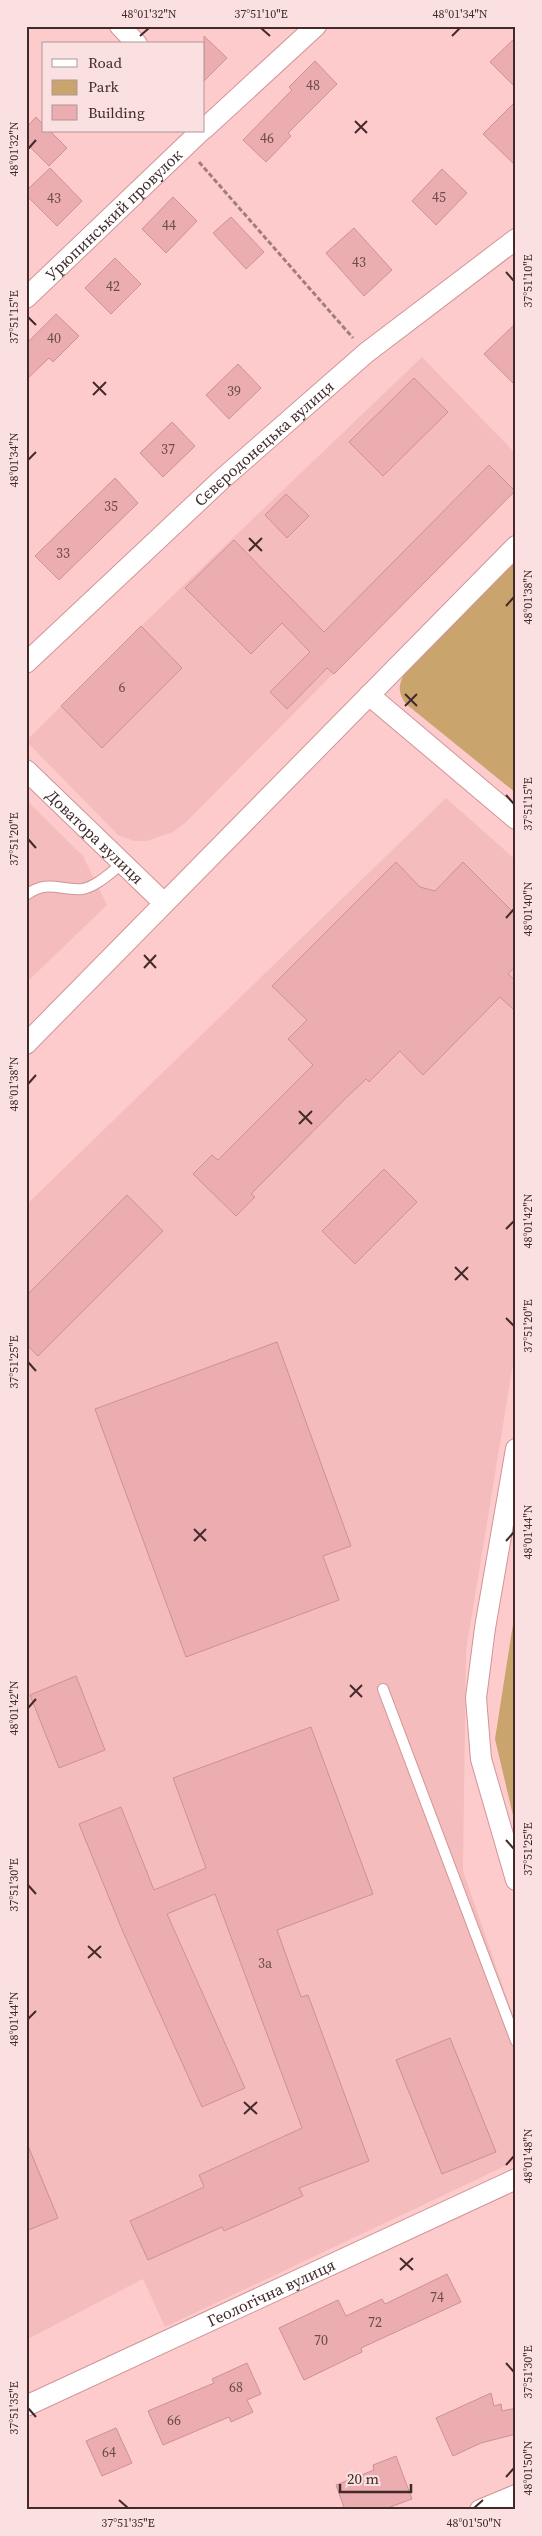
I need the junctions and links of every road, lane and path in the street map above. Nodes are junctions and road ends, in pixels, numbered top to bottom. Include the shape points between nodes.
1 (120, 26) edge
2 (316, 26) edge
3 (135, 42) edge
4 (205, 124) edge
5 (198, 132) edge
6 (186, 146) junction
7 (516, 239) edge
8 (26, 298) edge
9 (366, 353) junction
10 (516, 546) edge
11 (26, 664) edge
12 (369, 695) junction
13 (26, 770) edge
14 (516, 819) edge
15 (122, 864) junction
16 (26, 895) edge
17 (164, 903) junction
18 (26, 1044) edge
19 (516, 1449) edge
20 (383, 1690) dead end
21 (516, 1880) edge
22 (516, 2040) edge
23 (516, 2179) edge
24 (26, 2406) edge
25 (516, 2495) edge
26 (480, 2510) edge

1 - 3 street
2 - 4 street, Урюпинський провулок
5 - 6 street, Урюпинський провулок
6 - 8 street, Урюпинський провулок
6 - 9 path
7 - 9 street, Сєвєродонецька вулиця
9 - 11 street, Сєвєродонецька вулиця via 221,480
10 - 12 street
12 - 14 street
12 - 17 street
13 - 15 street, Доватора вулиця
15 - 16 lane via 83,889 52,885 34,889
15 - 17 street, Доватора вулиця
17 - 18 street
19 - 21 street via 476,1698 481,1759
20 - 22 lane
23 - 24 street, Геологічна вулиця
25 - 26 street

